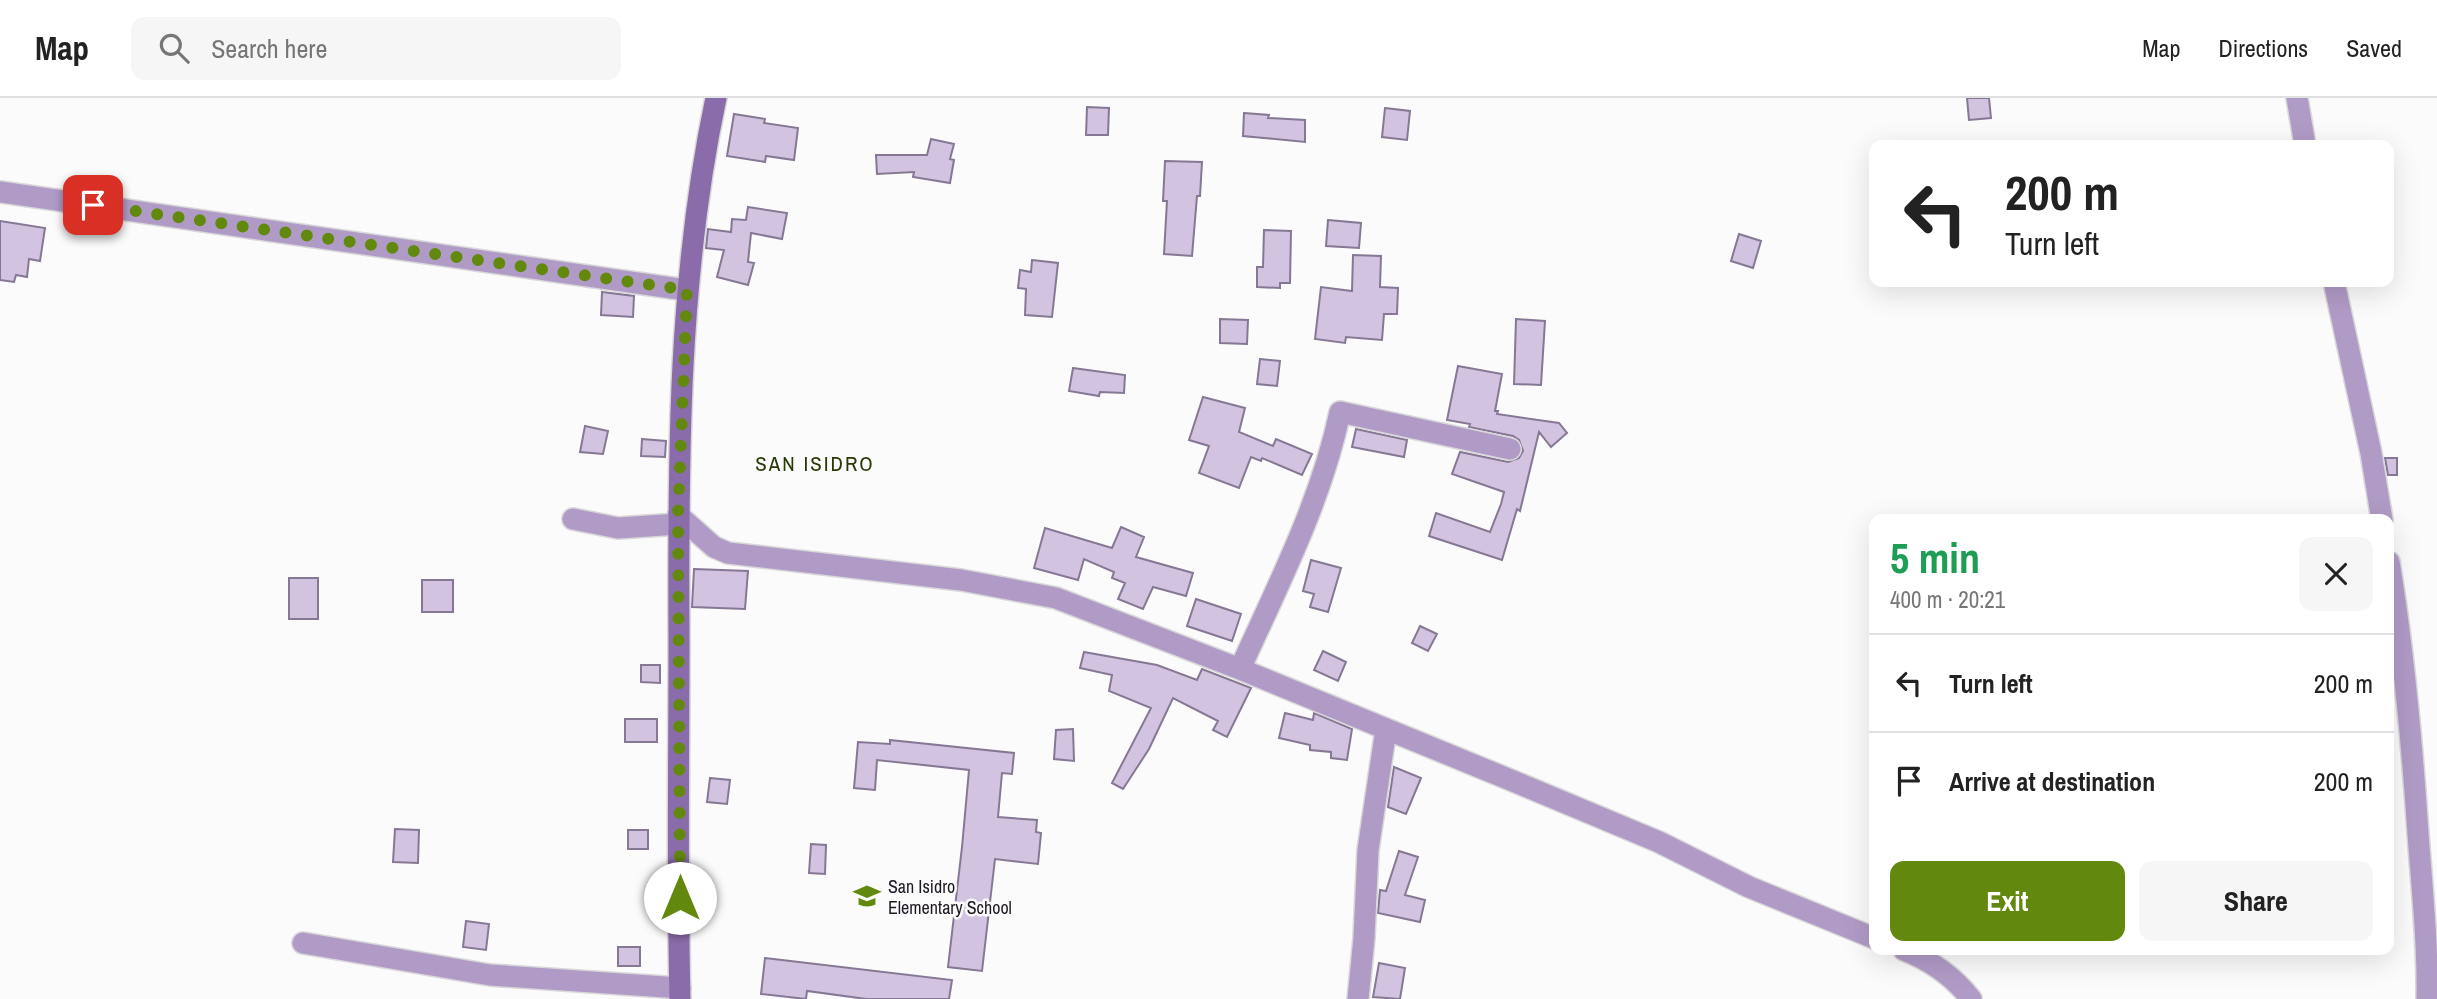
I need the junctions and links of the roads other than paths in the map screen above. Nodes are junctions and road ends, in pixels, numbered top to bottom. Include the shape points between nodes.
1 (716, 98) edge
2 (2297, 98) edge
3 (2304, 140) edge
4 (0, 192) edge
5 (2335, 287) edge
6 (687, 290) junction
7 (1510, 449) dead end
8 (2381, 514) edge
9 (573, 519) dead end
10 (679, 519) junction
11 (2394, 593) edge
12 (1240, 669) junction
13 (1386, 729) junction
14 (1869, 936) edge
15 (303, 943) dead end
16 (1916, 955) edge
17 (680, 994) edge
18 (1358, 999) edge
19 (1971, 999) edge
20 (2427, 999) edge

1 - 6 street via 702,163
2 - 3 street
4 - 6 street
5 - 8 street
6 - 10 street
7 - 12 street via 1340,412 1315,501
9 - 10 street via 618,528
10 - 12 street via 728,554 961,580 1056,598
10 - 17 street
11 - 20 street via 2415,786
12 - 13 street
13 - 14 street via 1659,842 1749,887
13 - 18 street via 1368,850
15 - 17 street via 490,975
16 - 19 street via 1956,979

